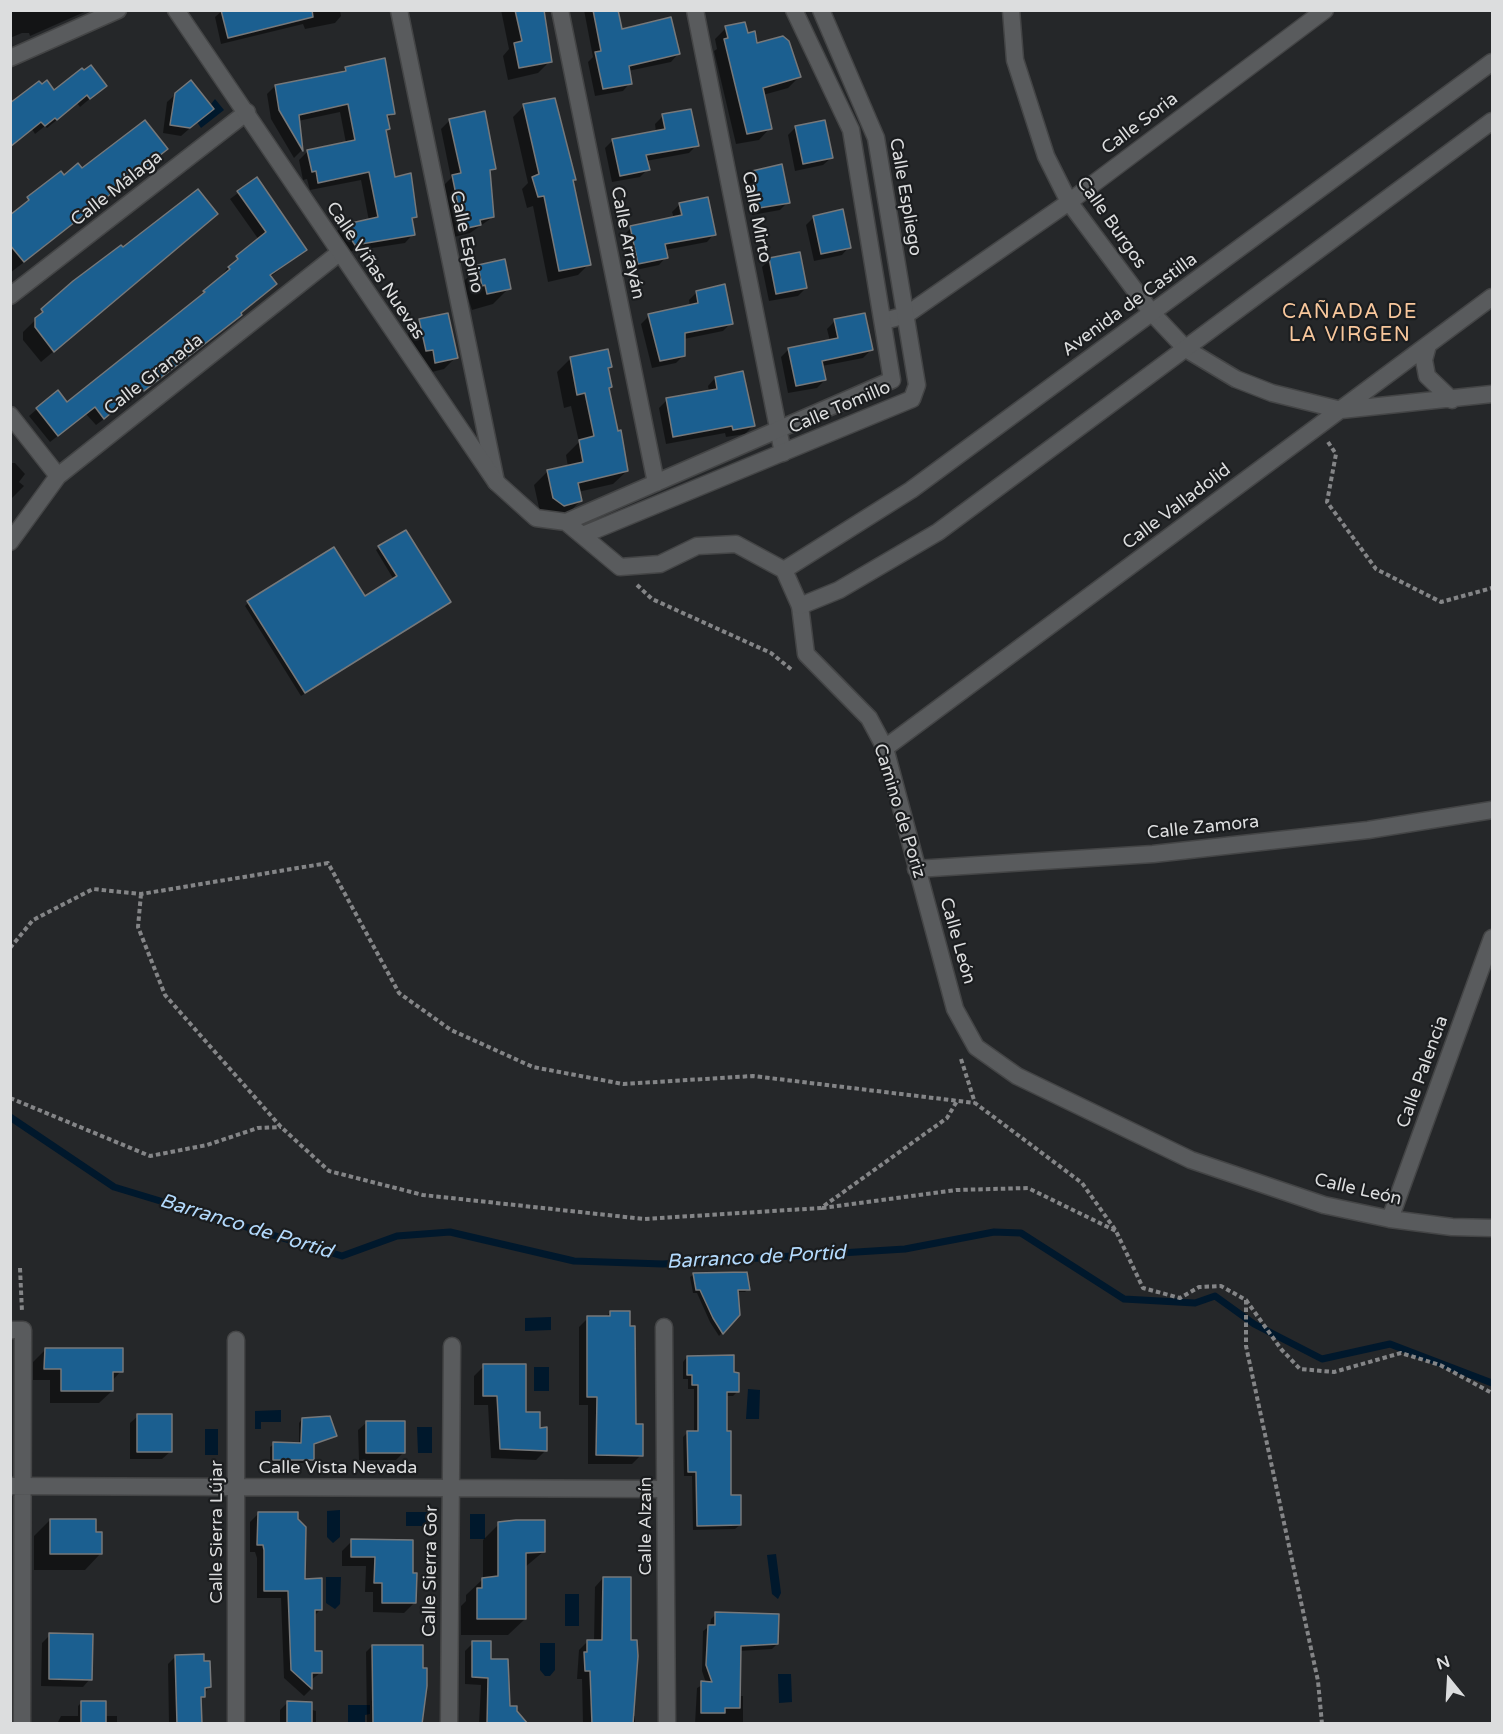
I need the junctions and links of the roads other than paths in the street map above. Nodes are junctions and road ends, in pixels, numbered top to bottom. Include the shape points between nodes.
1 (118, 10) edge
2 (176, 10) edge
3 (399, 10) edge
4 (560, 10) edge
5 (695, 10) edge
6 (794, 10) edge
7 (822, 10) edge
8 (1011, 10) edge
9 (1325, 10) edge
10 (10, 58) edge
11 (1492, 62) edge
12 (247, 112) junction
13 (1492, 121) edge
14 (1069, 202) junction
15 (339, 254) junction
16 (10, 296) edge
17 (1492, 297) edge
18 (1152, 313) junction
19 (906, 315) junction
20 (884, 321) junction
21 (1428, 345) junction
22 (1186, 349) junction
23 (1492, 394) edge
24 (912, 399) joint
25 (1452, 400) junction
26 (1341, 410) junction
27 (10, 415) edge
28 (779, 430) junction
29 (783, 453) junction
30 (58, 476) junction
31 (496, 482) junction
32 (656, 483) junction
33 (660, 503) junction
34 (566, 522) junction
35 (583, 536) junction
36 (10, 542) edge
37 (784, 570) junction
38 (800, 606) junction
39 (885, 748) junction
40 (1492, 810) edge
41 (916, 869) junction
42 (1492, 938) edge
43 (1390, 1219) junction
44 (1492, 1228) edge
45 (664, 1327) dead end
46 (17, 1330) edge
47 (236, 1340) dead end
48 (452, 1346) dead end
49 (17, 1486) edge
50 (237, 1487) junction
51 (452, 1488) junction
52 (665, 1489) junction
53 (22, 1724) edge
54 (236, 1724) edge
55 (449, 1724) edge
56 (667, 1724) edge

1 - 10 street
2 - 12 street, Calle Viñas Nuevas
3 - 31 street, Calle Espino
4 - 32 street, Calle Arrayán
5 - 28 street, Calle Mirto
6 - 20 street via 851,130
7 - 19 street, Calle Espliego via 876,138
8 - 14 street, Calle Burgos via 1016,60 1046,156
9 - 14 street, Calle Soria
11 - 18 street, Avenida de Castilla
12 - 15 street, Calle Viñas Nuevas
12 - 16 street, Calle Málaga
13 - 22 street
14 - 18 street, Calle Burgos
14 - 19 street, Calle Soria
15 - 30 street, Calle Granada
15 - 31 street, Calle Viñas Nuevas
17 - 21 street, Calle Valladolid
18 - 22 street, Calle Burgos
18 - 37 street, Avenida de Castilla via 912,490
19 - 20 street, Calle Soria
19 - 24 street, Calle Espliego via 917,384
20 - 28 street, Calle Tomillo via 892,380
21 - 25 street via 1424,360 1427,376
21 - 26 street, Calle Valladolid
22 - 26 street, Calle Burgos via 1236,379 1272,393
22 - 38 street via 938,532 839,590
23 - 25 street
24 - 29 street, Calle Tomillo
25 - 26 street
26 - 39 street, Calle Valladolid
27 - 30 street
28 - 29 street, Calle Tomillo
28 - 32 street, Calle Tomillo
29 - 33 street, Calle Tomillo
30 - 36 street, Calle Granada
31 - 34 street, Calle Viñas Nuevas via 536,518
32 - 33 street
32 - 34 street, Calle Tomillo
33 - 35 street, Calle Tomillo
34 - 35 street
35 - 37 street via 620,567 660,564 697,546 736,544
37 - 38 street, Calle León
38 - 39 street, Calle León via 806,654 869,718
39 - 41 street, Calle León
40 - 41 street, Calle Zamora via 1368,830 1153,854
41 - 43 street, Calle León via 955,1009 976,1047 1017,1076 1191,1160 1324,1205
42 - 43 street, Calle Palencia
43 - 44 street, Calle León
45 - 52 street, Calle Alzaín
46 - 49 street
47 - 50 street, Calle Sierra Lújar
48 - 51 street, Calle Sierra Gor
49 - 50 street, Calle Vista Nevada
49 - 53 street
50 - 51 street, Calle Vista Nevada
50 - 54 street, Calle Sierra Lújar
51 - 52 street, Calle Vista Nevada
51 - 55 street, Calle Sierra Gor
52 - 56 street, Calle Alzaín

